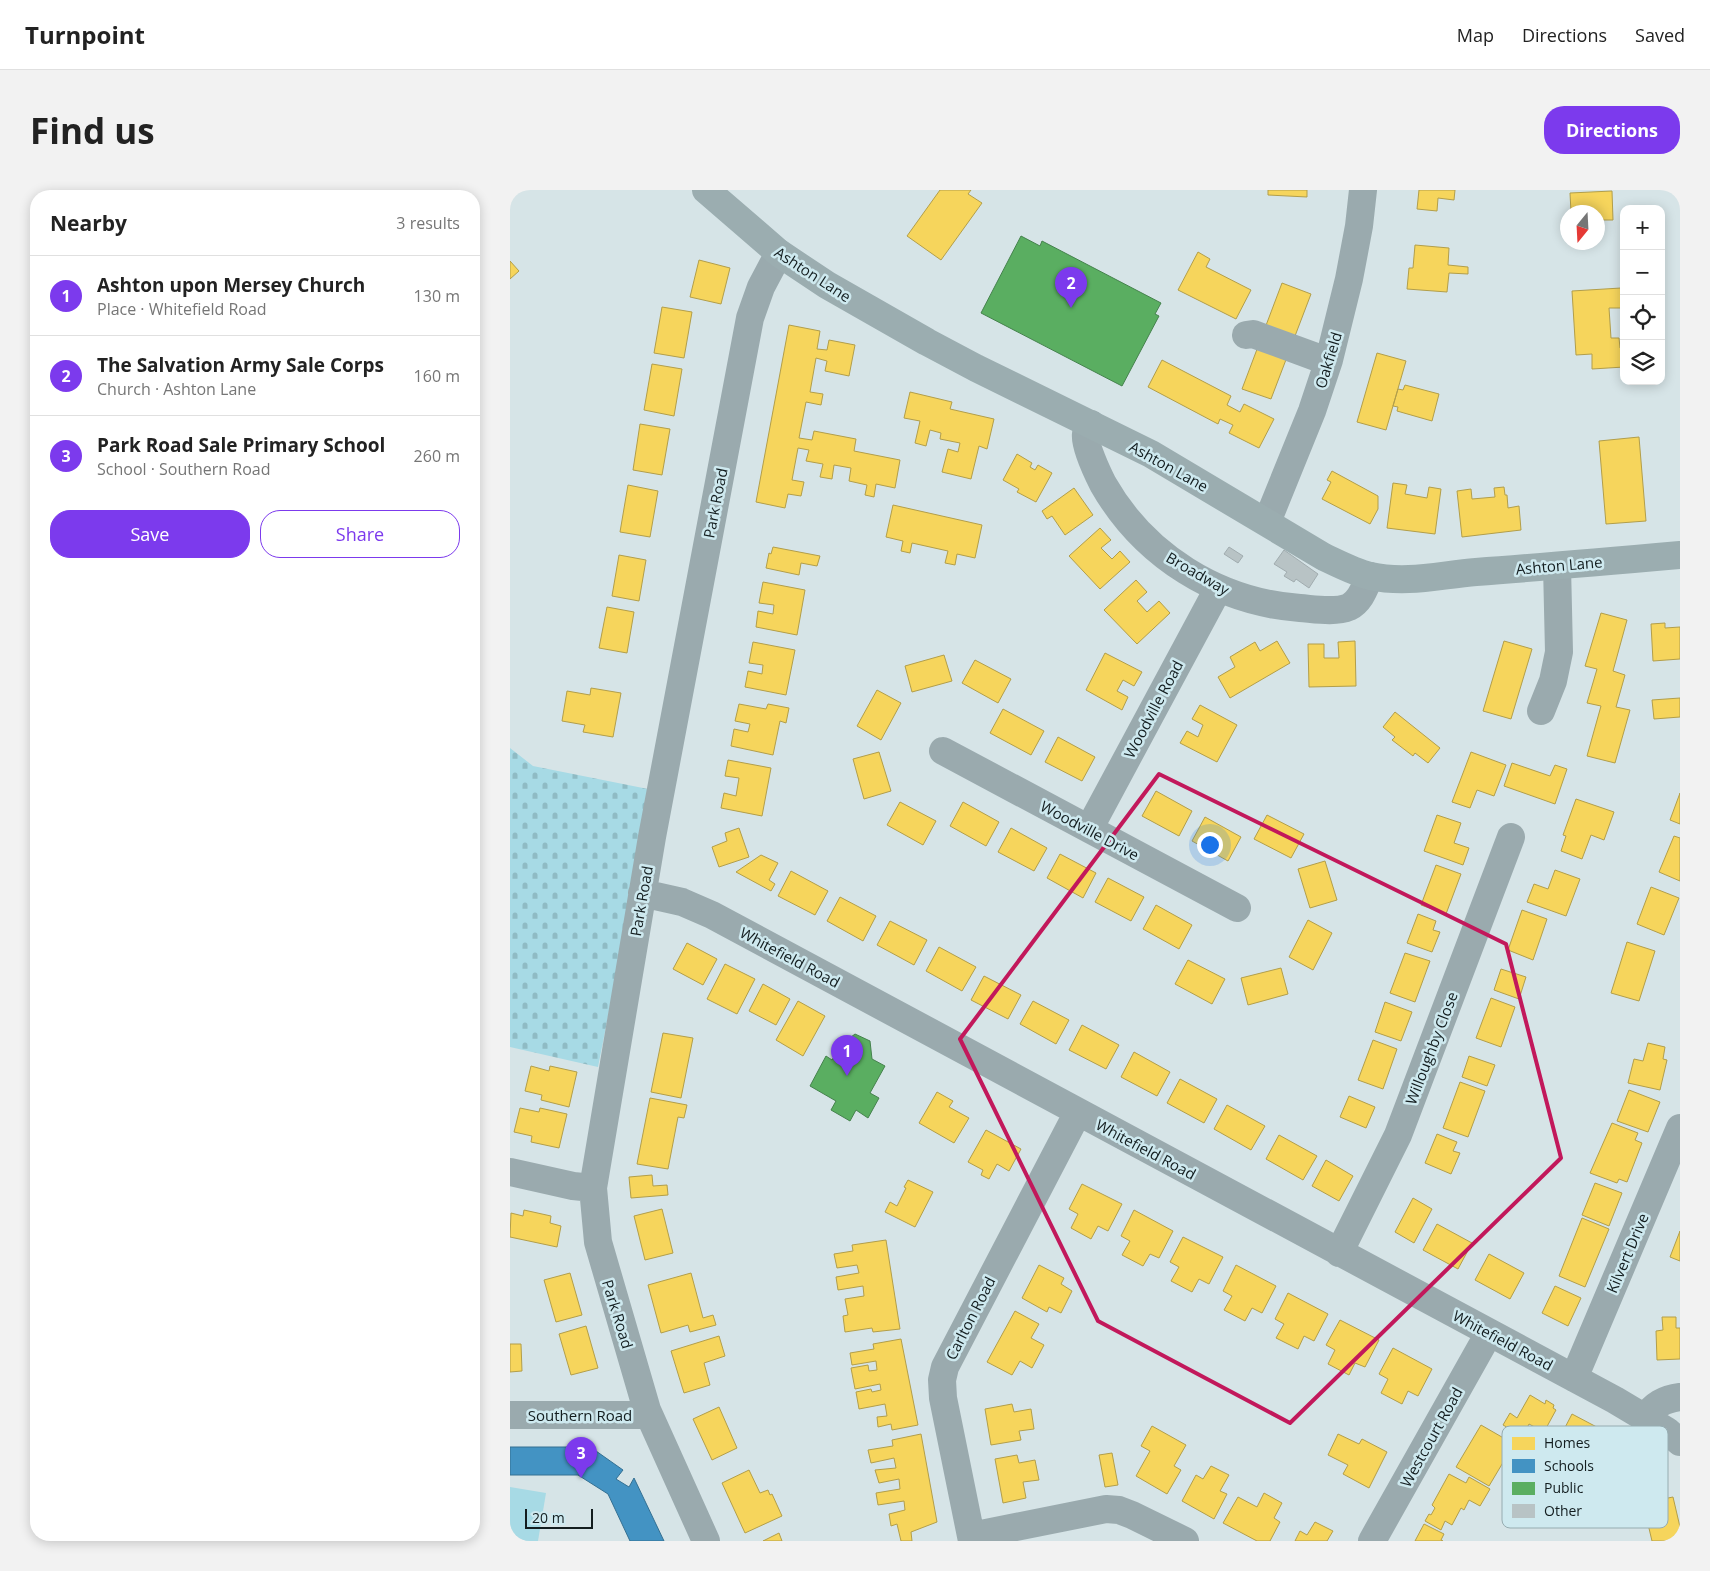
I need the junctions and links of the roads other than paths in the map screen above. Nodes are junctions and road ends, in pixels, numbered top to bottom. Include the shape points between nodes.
1 (706, 190) edge
2 (1363, 190) edge
3 (779, 253) junction
4 (1246, 335) dead end
5 (1329, 360) junction
6 (1091, 424) junction
7 (1267, 522) junction
8 (1680, 555) edge
9 (1557, 566) junction
10 (1370, 576) junction
11 (1218, 589) junction
12 (1541, 711) dead end
13 (943, 752) dead end
14 (1089, 829) junction
15 (1511, 837) dead end
16 (642, 893) junction
17 (1237, 908) dead end
18 (1078, 1112) junction
19 (1680, 1128) edge
20 (510, 1172) edge
21 (593, 1188) junction
22 (1339, 1253) junction
23 (1489, 1333) junction
24 (1574, 1378) junction
25 (1680, 1397) edge
26 (510, 1415) edge
27 (649, 1415) junction
28 (1645, 1418) junction
29 (1659, 1426) edge
30 (1668, 1432) edge
31 (1680, 1442) edge
32 (971, 1539) edge
33 (706, 1541) edge
34 (1184, 1541) edge
35 (1372, 1541) edge

1 - 3 main road, Ashton Lane
2 - 5 street, Oakfield via 1351,270
3 - 6 main road, Ashton Lane via 927,342
3 - 16 street, Park Road via 761,287 750,318
4 - 5 street via 1253,334
5 - 7 street, Oakfield
6 - 7 main road, Ashton Lane via 1151,454
6 - 11 street, Broadway via 1086,435 1097,474 1132,526 1165,555
7 - 10 main road, Ashton Lane via 1324,557
8 - 9 main road, Ashton Lane
9 - 10 main road, Ashton Lane via 1419,580
9 - 12 street via 1559,652 1553,681
10 - 11 street, Broadway via 1357,600 1337,609 1282,607
11 - 14 street, Woodville Road
13 - 14 street, Woodville Drive
14 - 17 street, Woodville Drive
15 - 22 street, Willoughby Close via 1398,1135
16 - 18 street, Whitefield Road via 682,902 712,915
16 - 21 street, Park Road
18 - 22 street, Whitefield Road
18 - 32 street, Carlton Road via 945,1367 943,1398
19 - 24 street, Kilvert Drive
20 - 21 street
21 - 27 street, Park Road via 598,1242
22 - 23 street, Whitefield Road
23 - 24 street, Whitefield Road
23 - 35 street, Westcourt Road
24 - 28 street, Whitefield Road
25 - 28 street via 1654,1406
26 - 27 street, Southern Road
27 - 33 street, Park Road
28 - 29 street, Whitefield Road
30 - 31 street, Whitefield Road
32 - 34 street via 1106,1509 1119,1510

